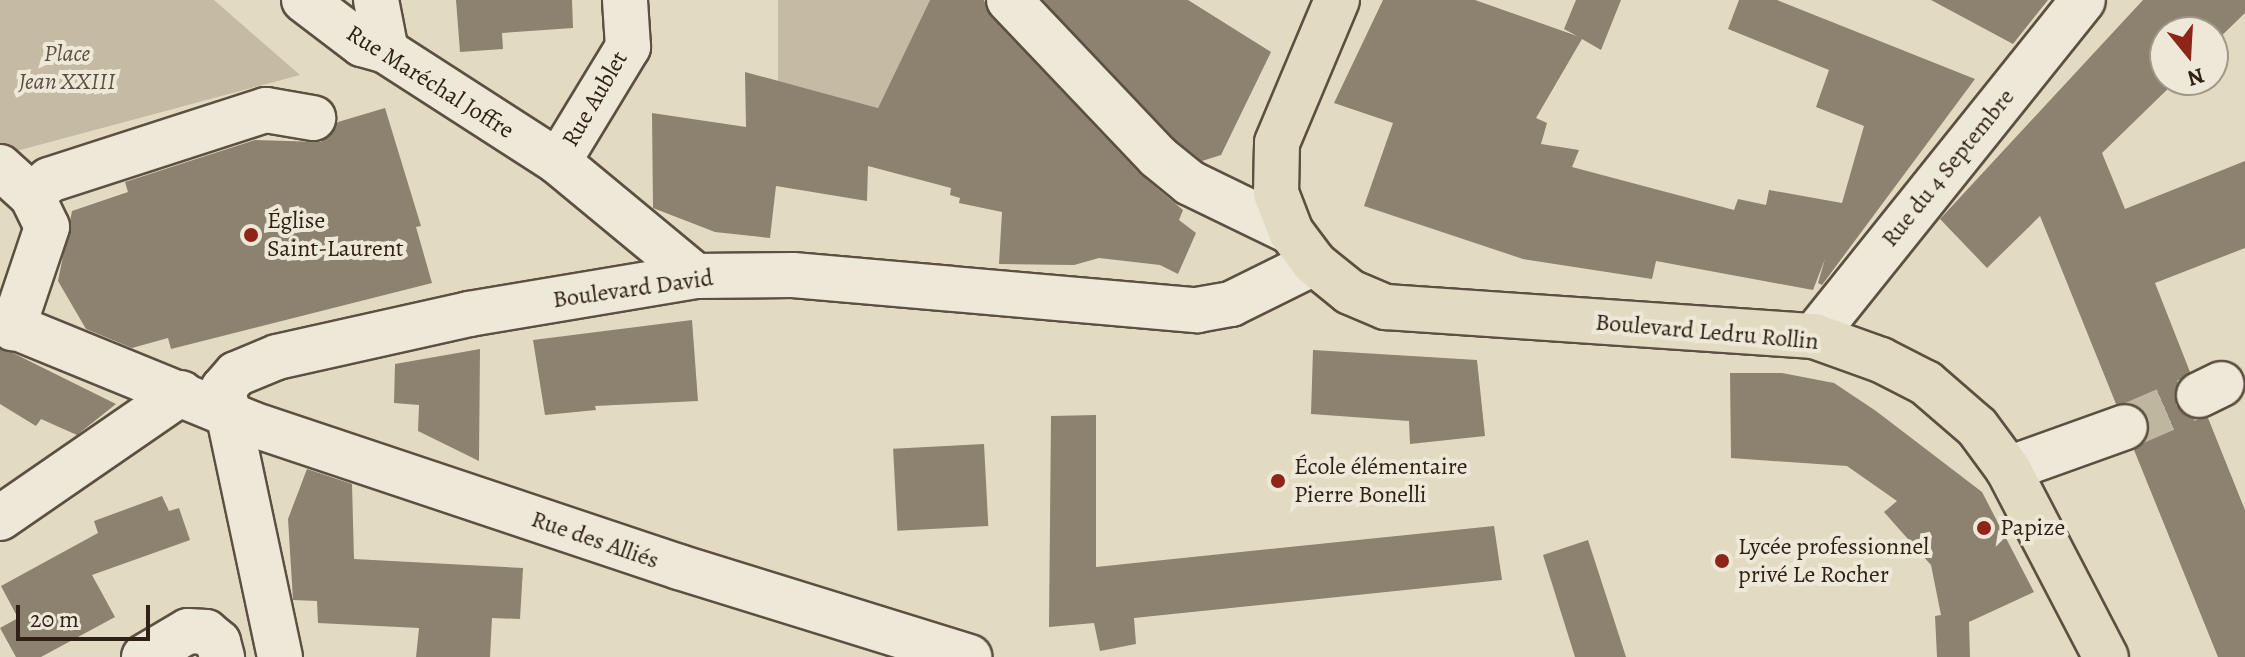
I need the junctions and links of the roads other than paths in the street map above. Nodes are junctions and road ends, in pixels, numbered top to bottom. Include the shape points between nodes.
1 (304, 0) edge
2 (376, 0) edge
3 (625, 0) edge
4 (1009, 0) edge
5 (1337, 0) edge
6 (2083, 0) edge
7 (386, 51) junction
8 (313, 118) dead end
9 (558, 162) junction
10 (0, 167) edge
11 (32, 196) junction
12 (1302, 247) junction
13 (696, 276) junction
14 (7, 325) edge
15 (1814, 336) junction
16 (181, 393) junction
17 (225, 412) junction
18 (2125, 427) tunnel mouth
19 (2008, 469) junction
20 (0, 518) edge
21 (144, 657) edge
22 (222, 657) edge
23 (280, 657) edge
24 (969, 657) edge
25 (2106, 657) edge

1 - 7 street, Rue Maréchal Joffre via 362,44
2 - 7 street
3 - 9 street, Rue Aublet via 628,47
4 - 12 street via 1158,157 1190,183
5 - 12 main road via 1277,143 1276,193
6 - 15 street, Rue du 4 Septembre
7 - 9 street, Rue Maréchal Joffre
8 - 11 street via 266,110 49,180
9 - 13 street, Rue Aublet
10 - 11 street
11 - 14 street via 47,227
12 - 13 street, Boulevard David via 1231,304 1197,310 793,275
12 - 15 main road, Boulevard Ledru Rollin via 1350,292 1386,307
13 - 17 street, Boulevard David via 469,314 277,357 236,374 223,389
14 - 16 street
15 - 19 main road, Boulevard Ledru Rollin via 1926,383 1977,427
16 - 17 street
16 - 20 street
17 - 23 street
17 - 24 street, Rue des Alliés via 664,563
18 - 19 street
19 - 25 main road, Boulevard Ledru Rollin
21 - 22 street via 188,631 206,632 218,642

